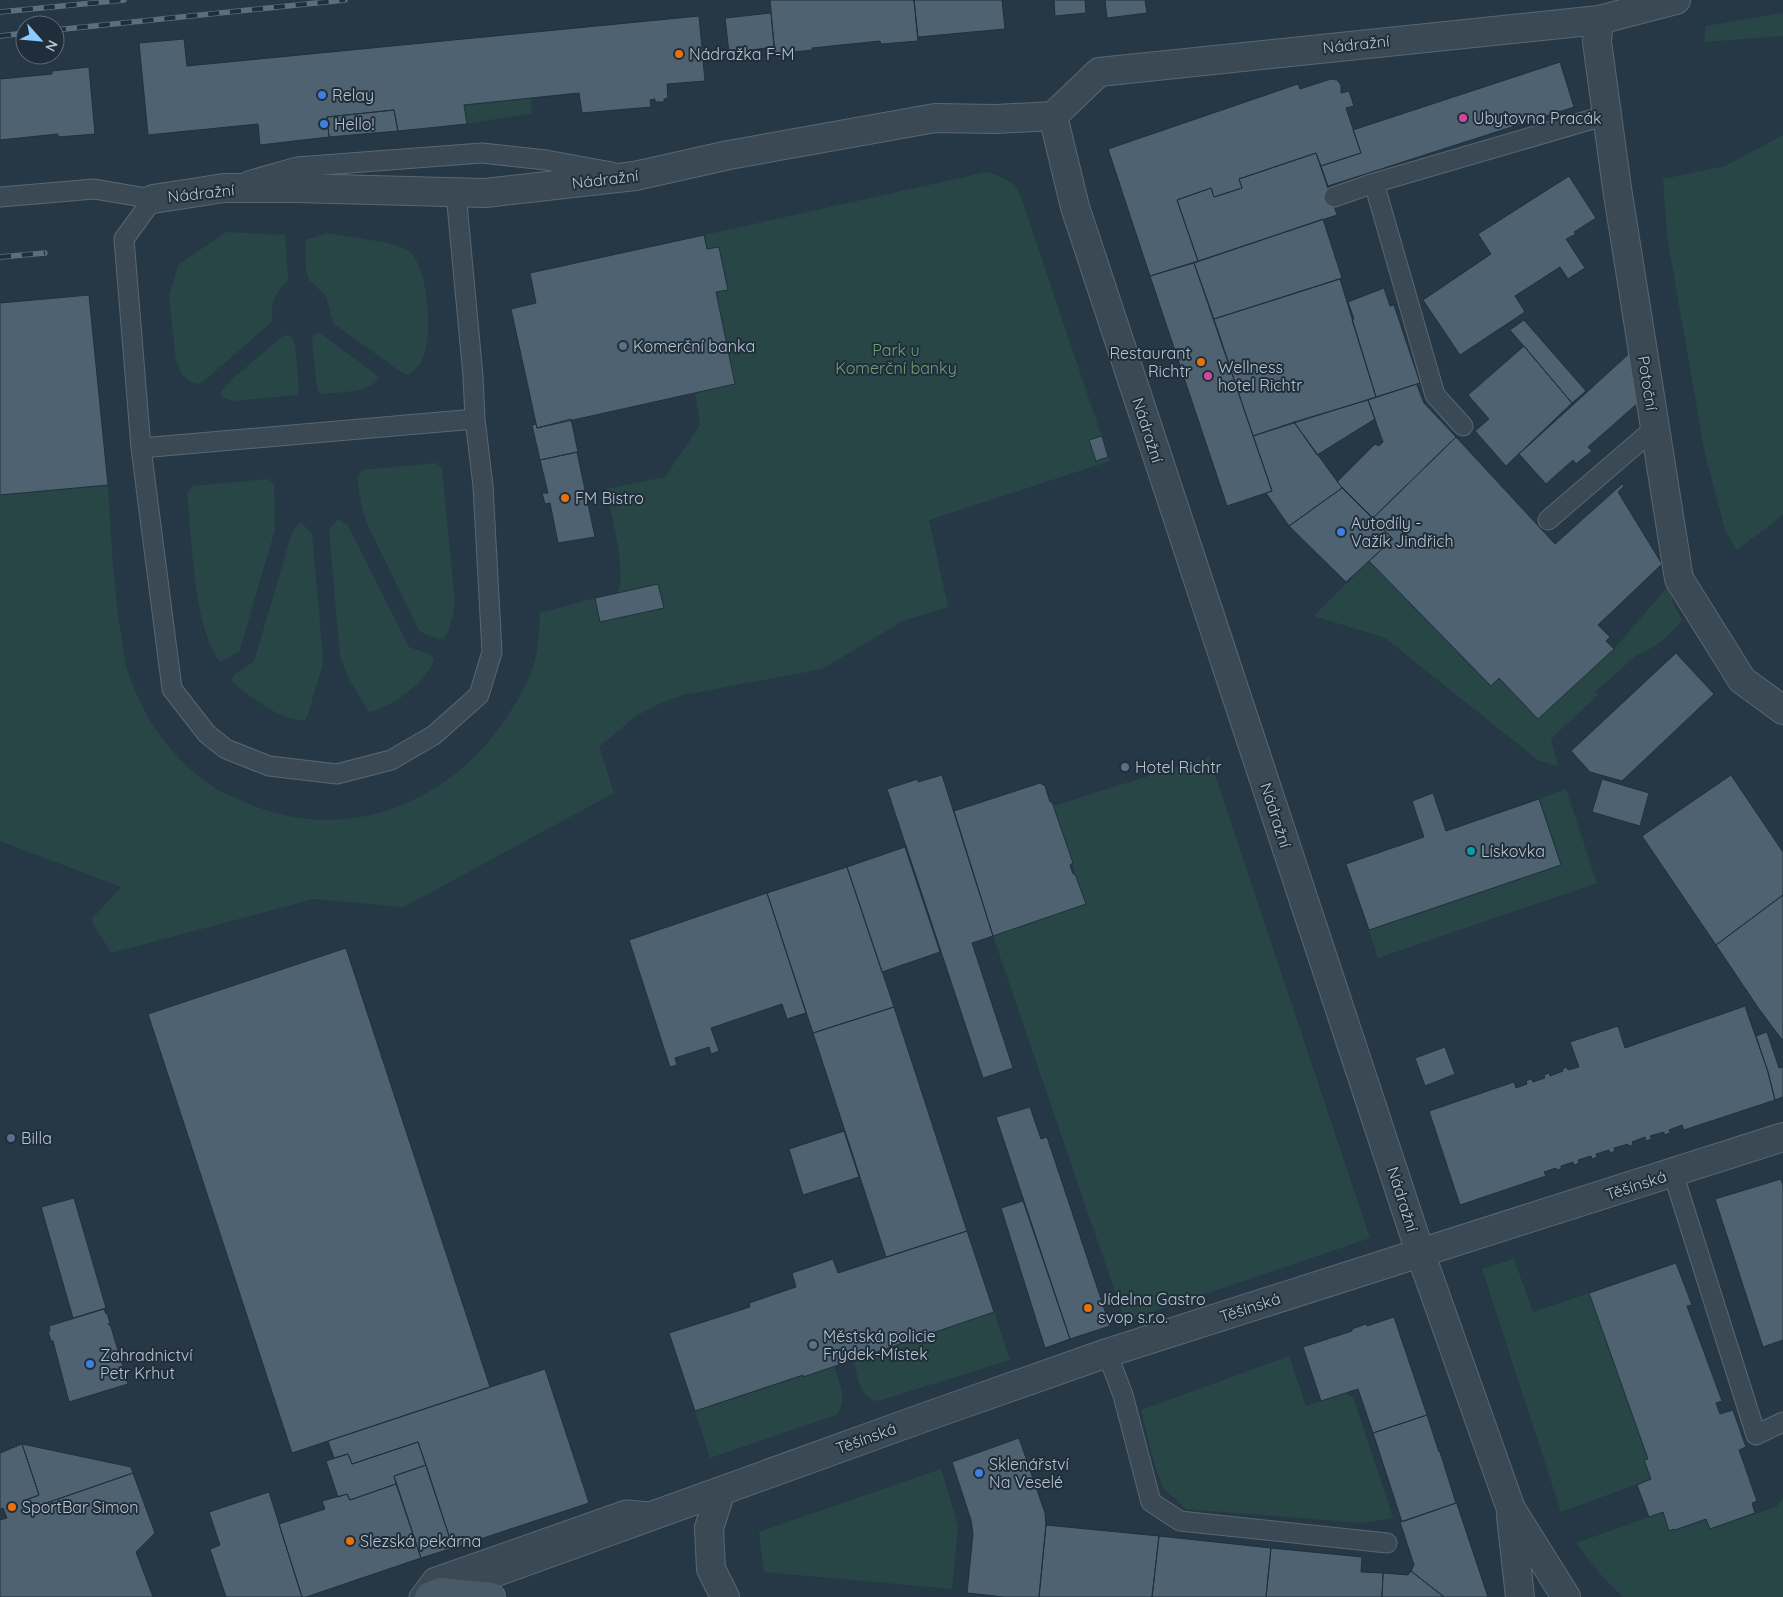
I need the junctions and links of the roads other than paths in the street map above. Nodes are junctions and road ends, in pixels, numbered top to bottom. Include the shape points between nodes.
1 (1676, 0) edge
2 (1599, 20) junction
3 (1607, 115) junction
4 (1053, 116) junction
5 (635, 176) junction
6 (1374, 183) junction
7 (224, 188) junction
8 (456, 193) junction
9 (0, 197) edge
10 (1334, 197) dead end
11 (153, 198) junction
12 (475, 419) junction
13 (1463, 426) dead end
14 (1656, 428) junction
15 (141, 448) junction
16 (1548, 520) dead end
17 (1783, 710) edge
18 (1783, 1137) edge
19 (1673, 1172) junction
20 (1420, 1252) junction
21 (1106, 1353) junction
22 (1783, 1422) edge
23 (721, 1491) junction
24 (1511, 1509) junction
25 (1387, 1543) dead end
26 (430, 1595) edge
27 (491, 1597) edge
28 (725, 1597) edge
29 (1520, 1597) edge
30 (1566, 1597) edge

1 - 2 street, Nádražní
2 - 3 street, Potoční via 1597,42
2 - 4 street, Nádražní via 1099,72
3 - 6 lane
3 - 14 street, Potoční
4 - 5 street, Nádražní via 935,118 729,155
4 - 20 street, Nádražní via 1074,207
5 - 7 lane via 546,160 482,153 297,167
5 - 8 street, Nádražní via 485,193
6 - 10 lane
6 - 13 lane via 1435,395
7 - 8 street, Nádražní
7 - 11 street, Nádražní
8 - 12 lane
9 - 11 lane via 94,189
11 - 15 lane via 124,239
12 - 15 lane
12 - 15 lane via 483,486 492,652 479,695 434,734 391,760 338,774 269,766 226,749 207,734 172,689
14 - 16 lane
14 - 17 street, Potoční via 1679,579 1742,680
18 - 19 street, Těšínská
19 - 20 street, Těšínská
19 - 22 lane via 1756,1435
20 - 21 street, Těšínská
20 - 24 street, Nádražní
21 - 23 street, Těšínská
21 - 25 lane via 1123,1394 1151,1502 1180,1521
23 - 26 street, Těšínská
23 - 28 street via 709,1528 711,1569
24 - 29 street, Nádražní
24 - 30 street, Nádražní
26 - 27 street

